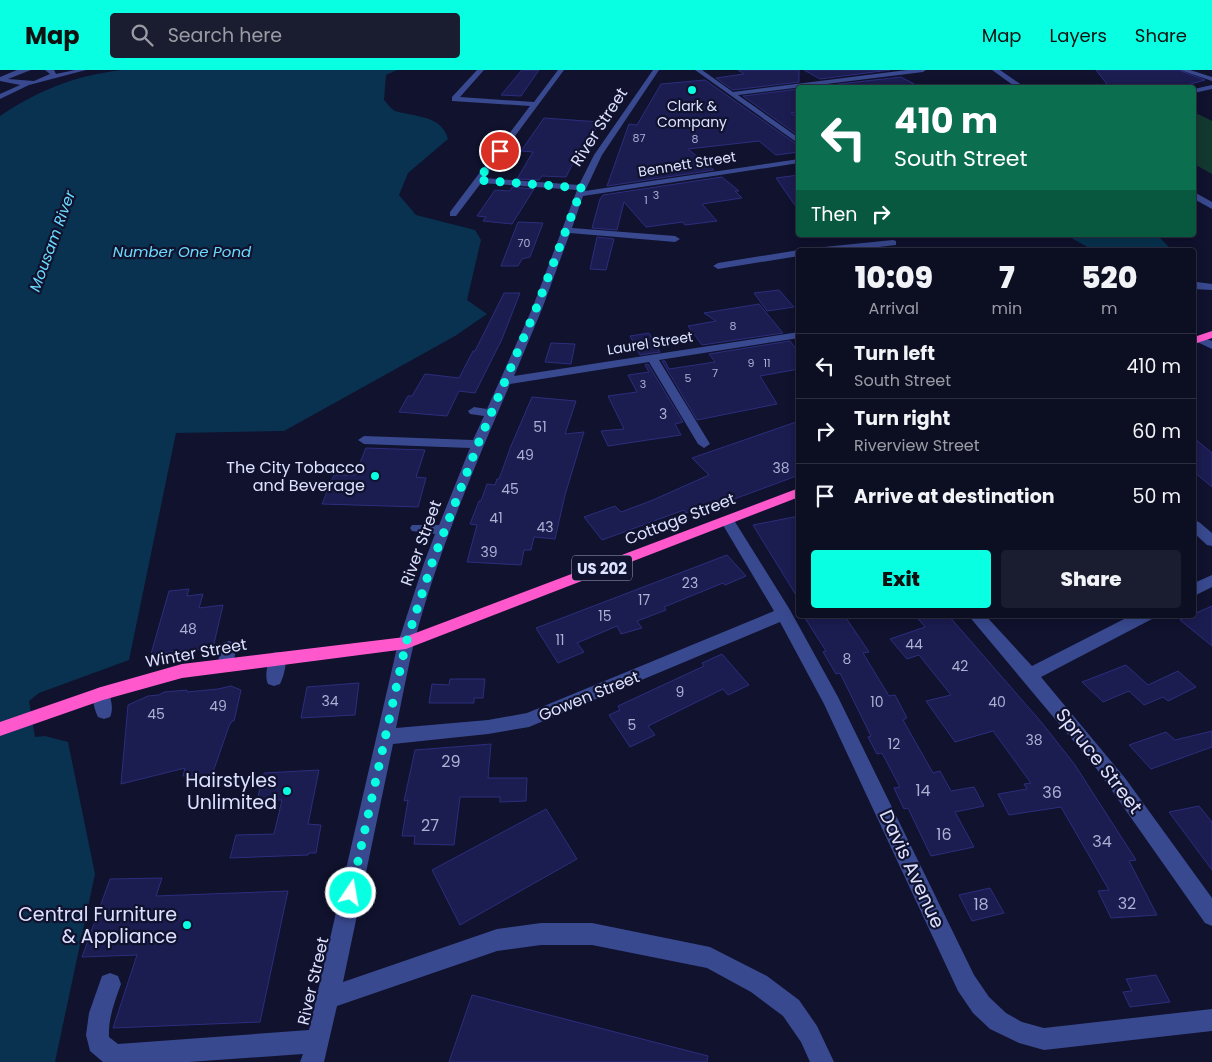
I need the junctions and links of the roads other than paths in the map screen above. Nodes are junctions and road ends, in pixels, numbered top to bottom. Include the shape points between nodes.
1 (28, 70) edge
2 (48, 70) edge
3 (83, 70) edge
4 (481, 70) edge
5 (561, 70) edge
6 (656, 70) edge
7 (923, 70) edge
8 (995, 70) edge
9 (1184, 70) edge
10 (701, 74) edge
11 (5, 77) edge
12 (46, 79) junction
13 (1212, 79) edge
14 (32, 82) junction
15 (804, 85) edge
16 (1018, 85) edge
17 (796, 86) edge
18 (1212, 87) edge
19 (1196, 90) edge
20 (733, 94) junction
21 (0, 95) edge
22 (536, 104) junction
23 (796, 140) edge
24 (796, 161) edge
25 (478, 180) junction
26 (581, 191) junction
27 (1196, 196) edge
28 (1212, 206) edge
29 (452, 214) dead end
30 (566, 230) junction
31 (675, 239) dead end
32 (893, 243) edge
33 (844, 248) edge
34 (796, 253) edge
35 (718, 266) dead end
36 (1196, 285) edge
37 (1212, 287) edge
38 (1212, 334) edge
39 (796, 335) edge
40 (1196, 340) edge
41 (1212, 346) edge
42 (652, 358) junction
43 (506, 381) junction
44 (474, 412) dead end
45 (492, 413) junction
46 (364, 440) dead end
47 (478, 444) junction
48 (704, 444) dead end
49 (796, 493) edge
50 (727, 520) junction
51 (1196, 527) edge
52 (417, 528) dead end
53 (443, 530) junction
54 (1212, 541) edge
55 (1212, 580) edge
56 (1196, 589) edge
57 (784, 614) junction
58 (979, 618) edge
59 (1140, 618) edge
60 (406, 643) junction
61 (229, 647) dead end
62 (278, 658) junction
63 (225, 664) junction
64 (1030, 676) junction
65 (274, 679) dead end
66 (101, 694) junction
67 (104, 712) dead end
68 (0, 729) edge
69 (384, 738) junction
70 (1209, 907) edge
71 (110, 984) dead end
72 (328, 998) junction
73 (1212, 1020) edge
74 (314, 1051) edge
75 (822, 1062) edge

1 - 11 street
2 - 12 street via 53,75
3 - 12 street
4 - 22 street via 455,99
5 - 22 street
6 - 26 street, River Street via 598,156
7 - 15 street
8 - 16 street
9 - 13 street
10 - 20 street
11 - 14 street
11 - 21 street
12 - 14 street
14 - 21 street
17 - 20 street
18 - 19 street
20 - 23 street
22 - 25 street
24 - 26 street, Bennett Street
25 - 26 street, Bennett Street
25 - 29 street
26 - 30 street, River Street
27 - 28 street
30 - 31 street
30 - 43 street, River Street
32 - 33 street
34 - 35 street
36 - 37 street
38 - 40 highway
39 - 42 street, Laurel Street
40 - 41 street
42 - 43 street, Laurel Street
42 - 48 street
43 - 45 street, River Street
44 - 45 street
45 - 47 street, River Street
46 - 47 street
47 - 53 street, River Street
49 - 50 highway, Cottage Street / US 202
50 - 57 street, Davis Avenue
50 - 60 highway, Cottage Street / US 202
51 - 54 street
52 - 53 street
53 - 60 street, River Street
55 - 56 street
57 - 69 street, Gowen Street via 529,720 494,727
57 - 73 street, Davis Avenue via 832,702 966,983 990,1014 1007,1028 1025,1036 1044,1039
58 - 64 street, Spruce Street
59 - 64 street
60 - 62 highway, Winter Street / US 202
60 - 69 street, River Street
61 - 63 street
62 - 63 highway, Winter Street / US 202
62 - 65 street
63 - 66 highway, Winter Street / US 202 via 173,673
64 - 70 street, Spruce Street via 1086,742
66 - 67 street
66 - 68 highway, Winter Street / US 202
69 - 72 street, River Street
71 - 74 street via 96,1031 98,1043 114,1056
72 - 74 street, River Street
72 - 75 street via 497,940 541,934 592,934 710,958 759,984 791,1008 809,1034

